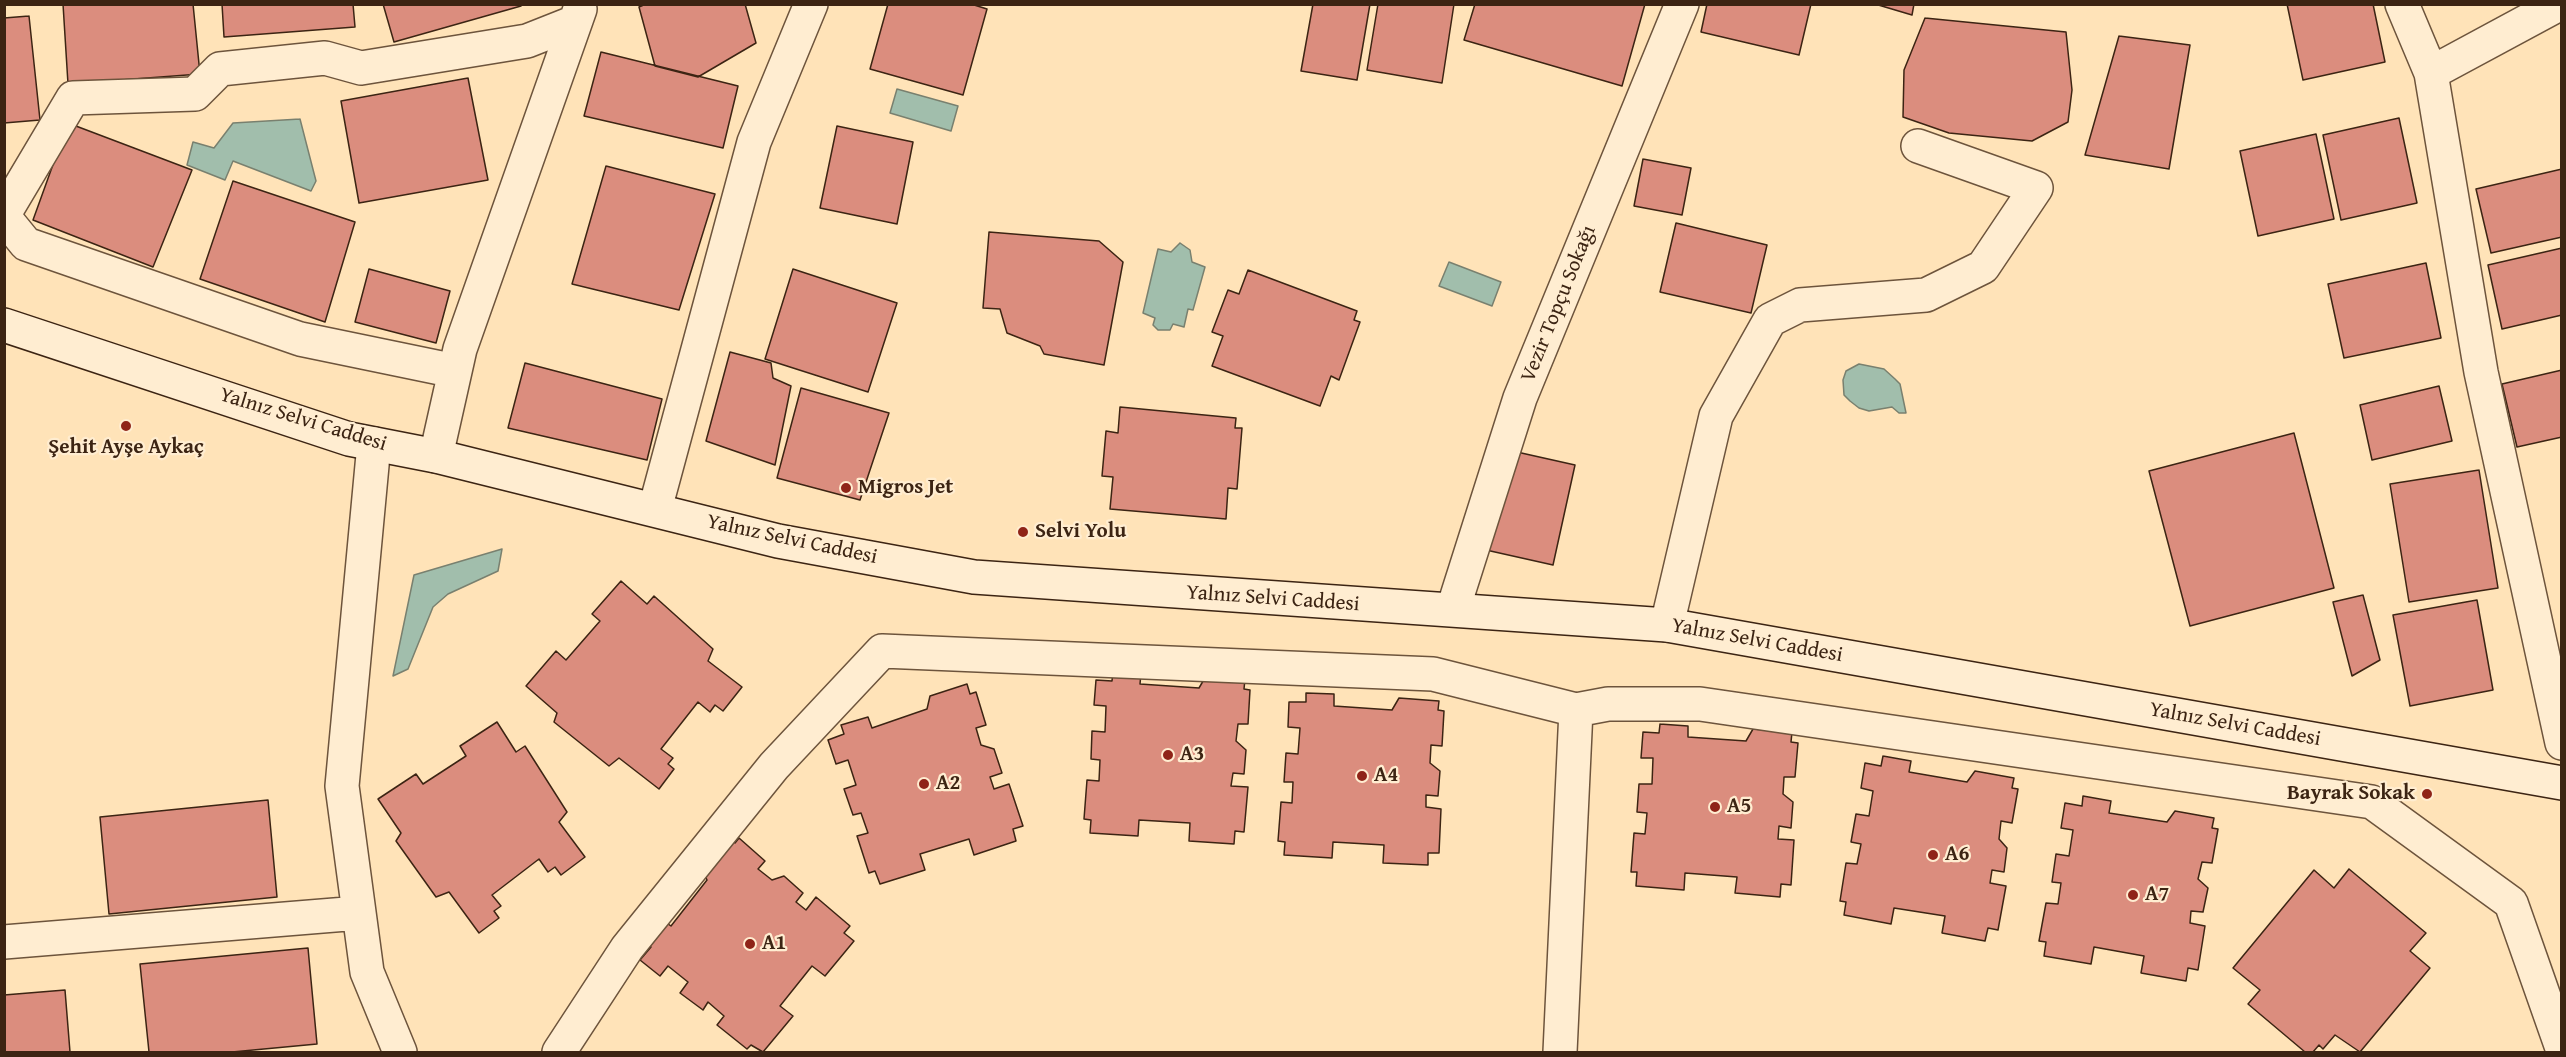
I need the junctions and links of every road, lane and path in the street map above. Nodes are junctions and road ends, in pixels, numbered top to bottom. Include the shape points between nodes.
1 (811, 4) edge
2 (1682, 4) edge
3 (2402, 4) edge
4 (2559, 4) edge
5 (579, 13) edge
6 (2431, 73) junction
7 (1918, 146) dead end
8 (4, 215) edge
9 (4, 325) edge
10 (455, 371) junction
11 (374, 444) junction
12 (436, 456) junction
13 (655, 509) junction
14 (1453, 609) junction
15 (1667, 625) junction
16 (1576, 710) junction
17 (2562, 743) edge
18 (2562, 783) edge
19 (359, 913) junction
20 (4, 942) edge
21 (2562, 1048) edge
22 (400, 1053) edge
23 (559, 1053) edge
24 (1560, 1053) edge

1 - 13 street via 754,142
2 - 14 street, Vezir Topçu Sokağı via 1520,398
3 - 6 street
4 - 6 street
5 - 8 street via 527,41 361,68 325,58 220,69 195,94 73,98
5 - 10 street
6 - 17 street via 2481,372
7 - 15 street via 2036,188 1983,267 1926,295 1800,304 1770,320 1716,416
8 - 10 street via 26,244 289,336
9 - 11 street, Yalnız Selvi Caddesi
10 - 12 street
11 - 12 street, Yalnız Selvi Caddesi
11 - 19 street via 342,786
12 - 13 street, Yalnız Selvi Caddesi
13 - 14 street, Yalnız Selvi Caddesi via 778,541 974,577
14 - 15 street, Yalnız Selvi Caddesi
15 - 18 street, Yalnız Selvi Caddesi
16 - 21 street via 1608,704 1700,704 2372,802 2511,903
16 - 23 street via 1433,674 882,651 774,766 642,930
16 - 24 street
19 - 20 street
19 - 22 street via 367,972

